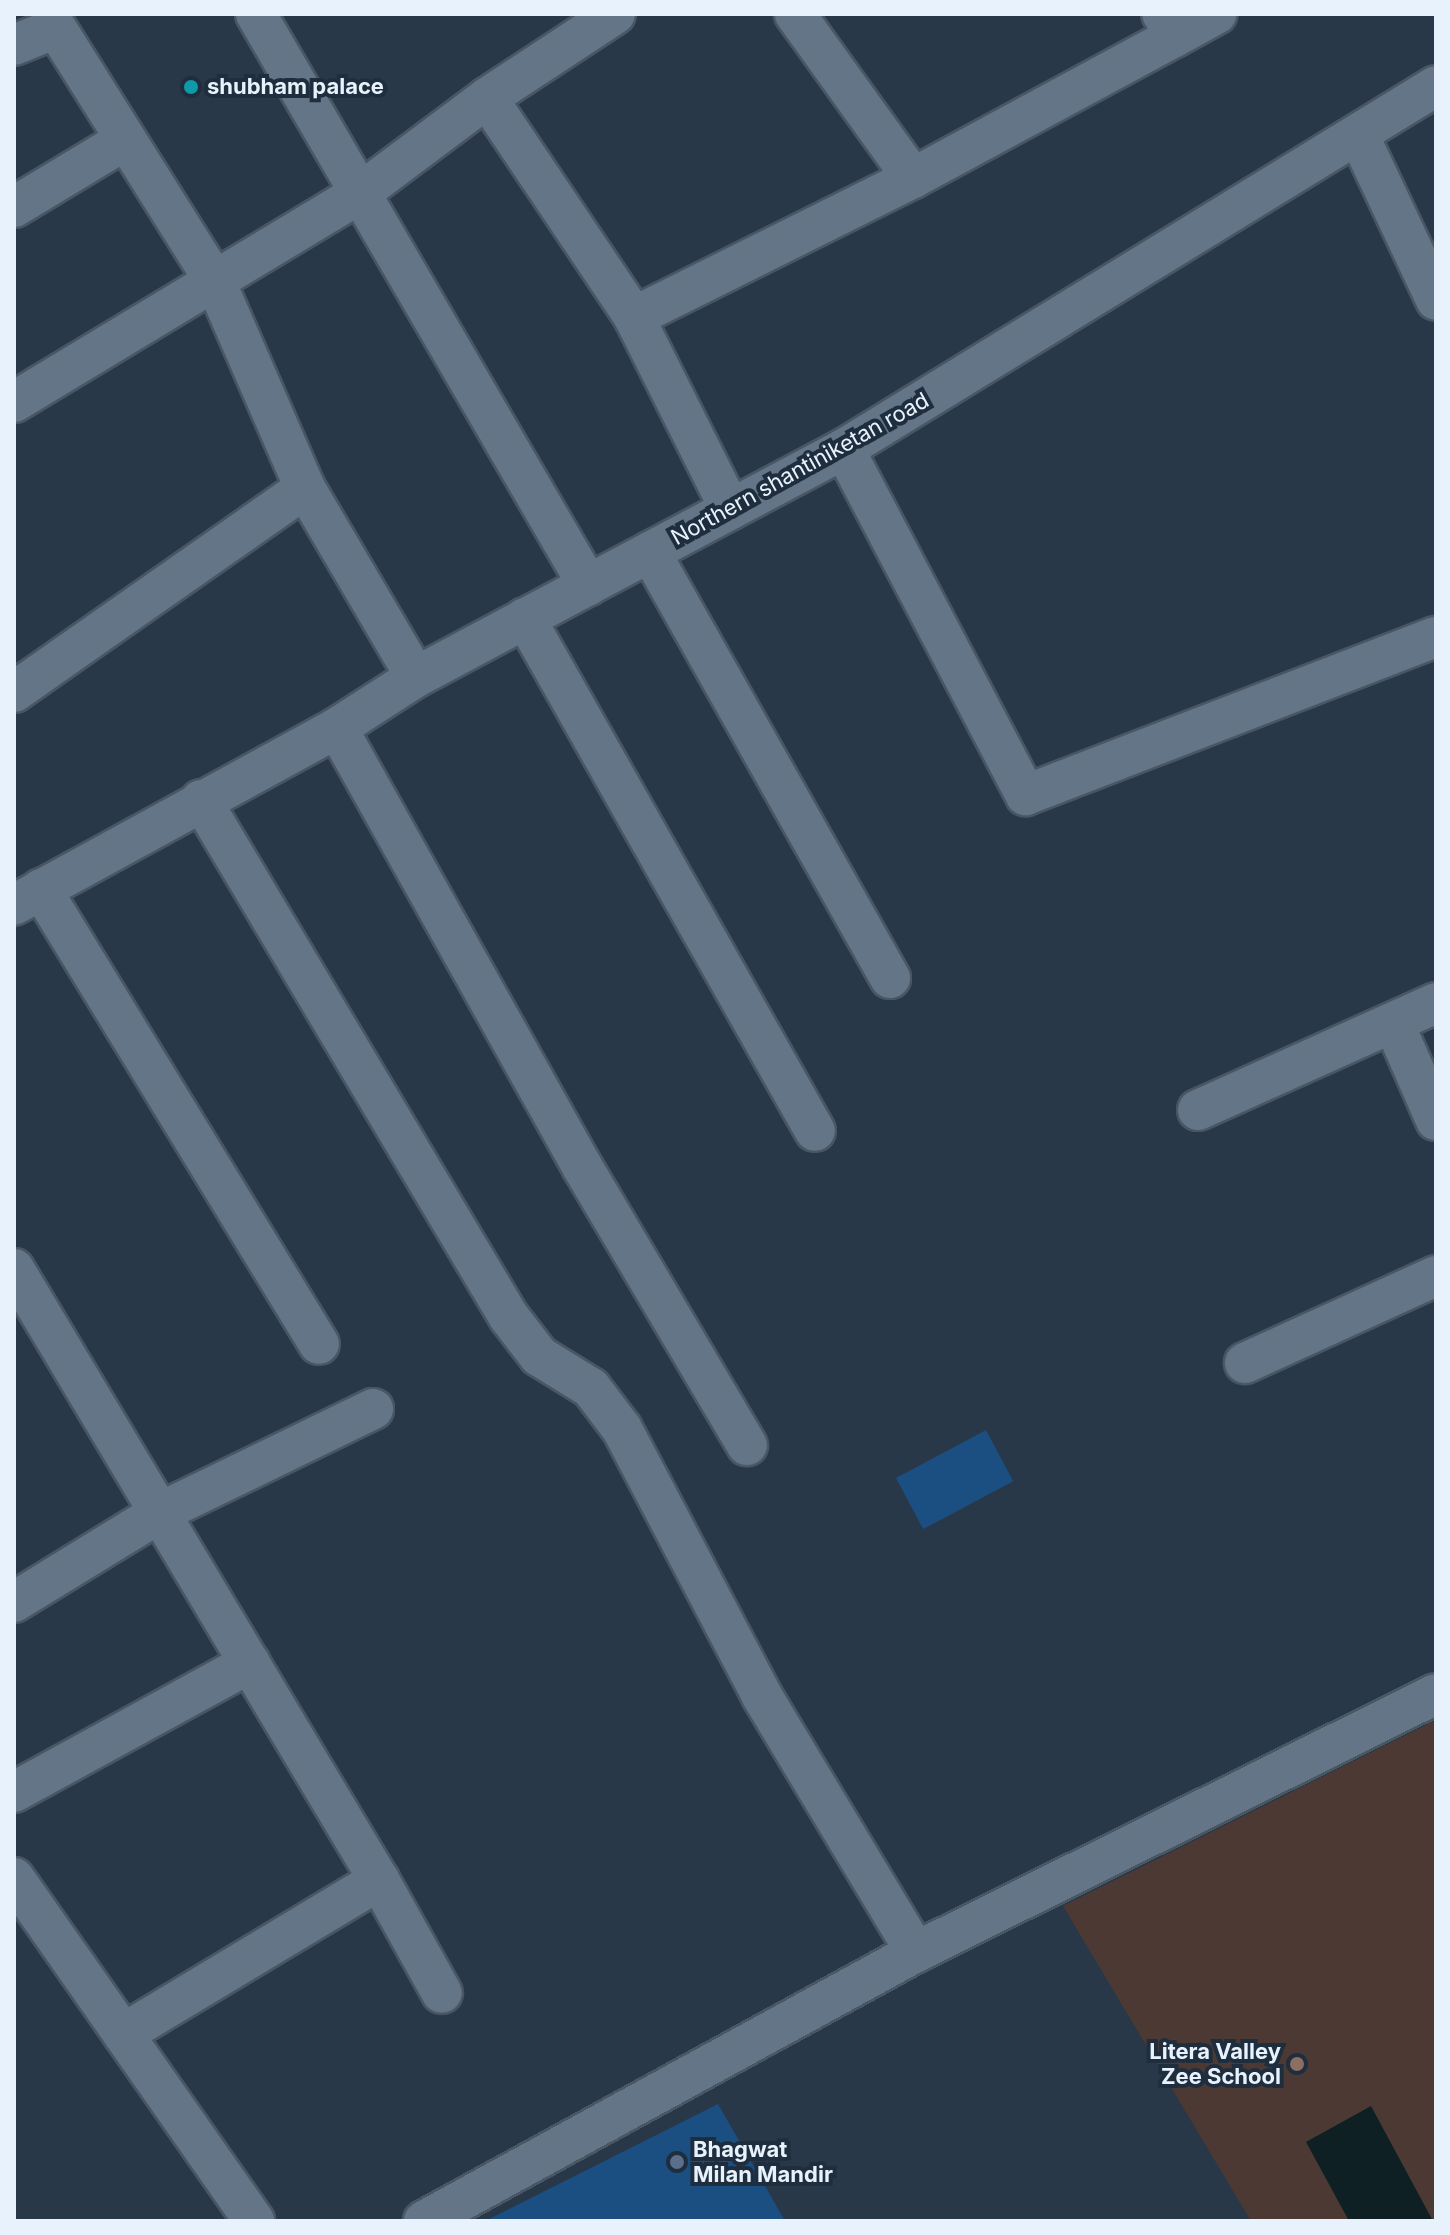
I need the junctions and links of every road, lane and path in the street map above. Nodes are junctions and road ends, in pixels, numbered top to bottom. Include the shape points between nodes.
1 (615, 14) edge
2 (795, 14) edge
3 (1216, 14) edge
4 (267, 18) edge
5 (1169, 25) edge
6 (14, 45) edge
7 (1436, 86) edge
8 (487, 98) junction
9 (1358, 134) junction
10 (125, 140) junction
11 (913, 178) junction
12 (360, 193) junction
13 (14, 207) edge
14 (215, 281) junction
15 (1436, 300) edge
16 (634, 317) junction
17 (14, 402) edge
18 (844, 449) junction
19 (305, 488) junction
20 (730, 509) junction
21 (650, 552) junction
22 (588, 585) junction
23 (525, 618) junction
24 (1436, 637) edge
25 (416, 677) junction
26 (14, 692) edge
27 (337, 728) junction
28 (201, 800) junction
29 (27, 897) edge
30 (890, 978) dead end
31 (1436, 1003) edge
32 (1394, 1024) junction
33 (1198, 1110) dead end
34 (1436, 1120) edge
35 (815, 1131) dead end
36 (14, 1269) edge
37 (1436, 1276) edge
38 (319, 1344) dead end
39 (1245, 1363) dead end
40 (373, 1409) dead end
41 (747, 1445) dead end
42 (167, 1525) junction
43 (14, 1602) edge
44 (250, 1663) junction
45 (1436, 1694) edge
46 (14, 1792) edge
47 (14, 1878) edge
48 (379, 1880) junction
49 (916, 1952) junction
50 (442, 1993) dead end
51 (123, 2034) junction
52 (254, 2221) edge
53 (424, 2221) edge

1 - 8 street
2 - 11 street
3 - 5 street
4 - 12 street
5 - 11 street
6 - 10 street via 56,28
7 - 9 street, Northern shantiniketan road
8 - 12 street
8 - 16 street
9 - 15 street
9 - 18 street, Northern shantiniketan road
10 - 13 street
10 - 14 street
11 - 16 street
12 - 14 street
12 - 22 street
14 - 17 street
14 - 19 street
16 - 20 street
18 - 20 street, Northern shantiniketan road
18 - 24 street via 1026,795
19 - 25 street
19 - 26 street
20 - 21 street, Northern shantiniketan road
21 - 22 street, Northern shantiniketan road
21 - 30 street
22 - 23 street, Northern shantiniketan road
23 - 25 street, Northern shantiniketan road
23 - 35 street
25 - 27 street, Northern shantiniketan road
27 - 28 street, Northern shantiniketan road
27 - 41 street via 583,1168
28 - 29 street, Northern shantiniketan road
28 - 49 street via 509,1317 539,1356 591,1388 622,1429 762,1696
29 - 38 street
31 - 32 street
32 - 33 street
32 - 34 street
36 - 42 street
37 - 39 street
40 - 42 street
42 - 43 street
42 - 44 street
44 - 46 street
44 - 48 street
45 - 49 street
47 - 51 street
48 - 50 street
48 - 51 street
49 - 53 street
51 - 52 street

